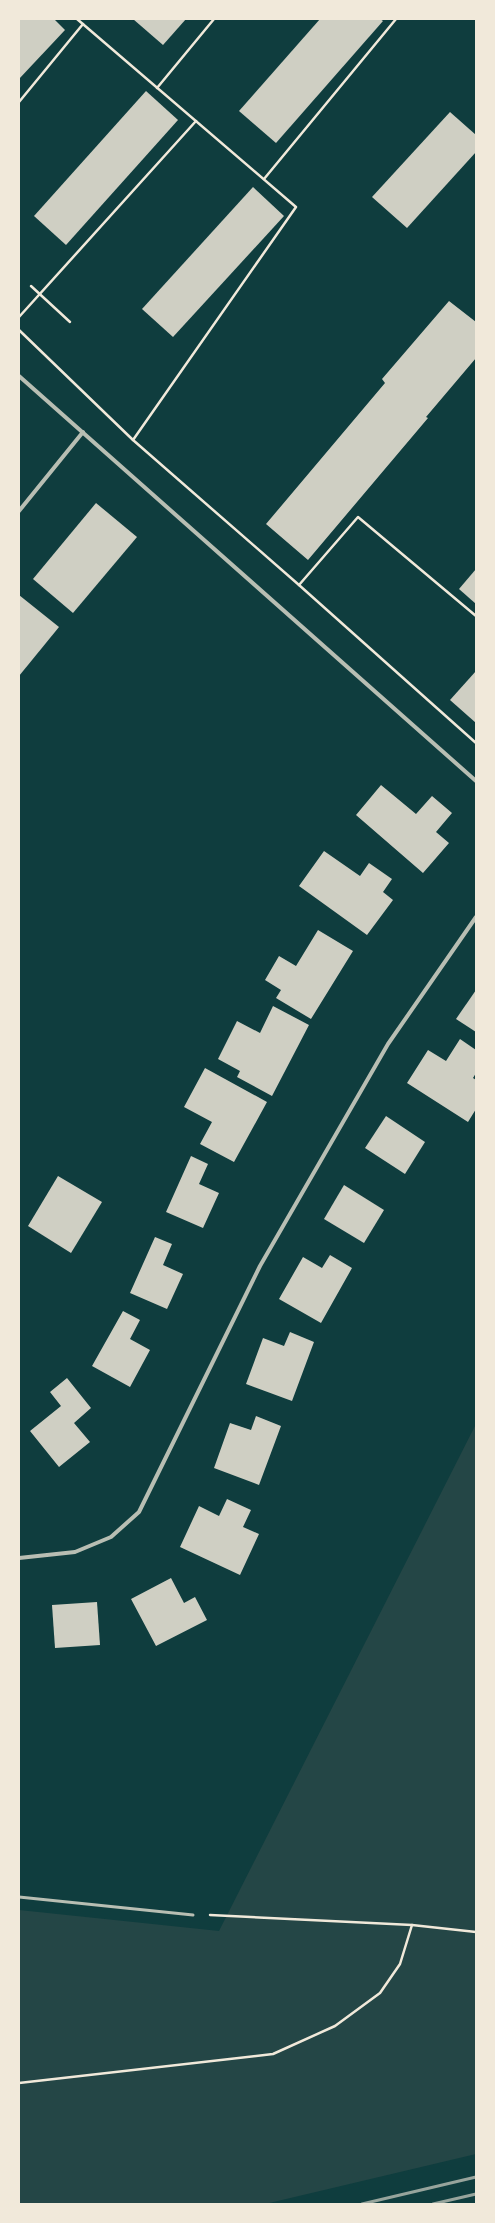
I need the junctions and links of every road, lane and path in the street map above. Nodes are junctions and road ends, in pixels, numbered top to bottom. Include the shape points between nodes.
1 (77, 19) edge
2 (214, 19) edge
3 (396, 19) edge
4 (82, 24) junction
5 (157, 88) junction
6 (19, 102) edge
7 (196, 121) junction
8 (264, 179) junction
9 (31, 286) dead end
10 (40, 294) junction
11 (19, 318) edge
12 (70, 322) dead end
13 (19, 330) edge
14 (19, 376) edge
15 (83, 432) junction
16 (133, 440) junction
17 (19, 511) edge
18 (299, 585) junction
19 (476, 616) edge
20 (476, 743) edge
21 (476, 781) edge
22 (476, 917) edge
23 (19, 1558) edge
24 (19, 1897) edge
25 (193, 1915) joint
26 (412, 1925) junction
27 (476, 1932) edge
28 (19, 2083) edge

1 - 4 path
2 - 5 path
3 - 8 path
4 - 5 path
4 - 6 path
5 - 7 path
7 - 8 path
7 - 10 path
8 - 16 path via 296,207
9 - 10 path
10 - 11 path
10 - 12 path
13 - 16 path
14 - 15 street
15 - 17 street
15 - 21 street
16 - 18 path
18 - 19 path via 358,516
18 - 20 path
22 - 23 street via 388,1044 260,1266 139,1512 112,1537 75,1552
24 - 25 lane
25 - 26 path
26 - 27 path
26 - 28 path via 400,1964 380,1993 335,2026 274,2054

